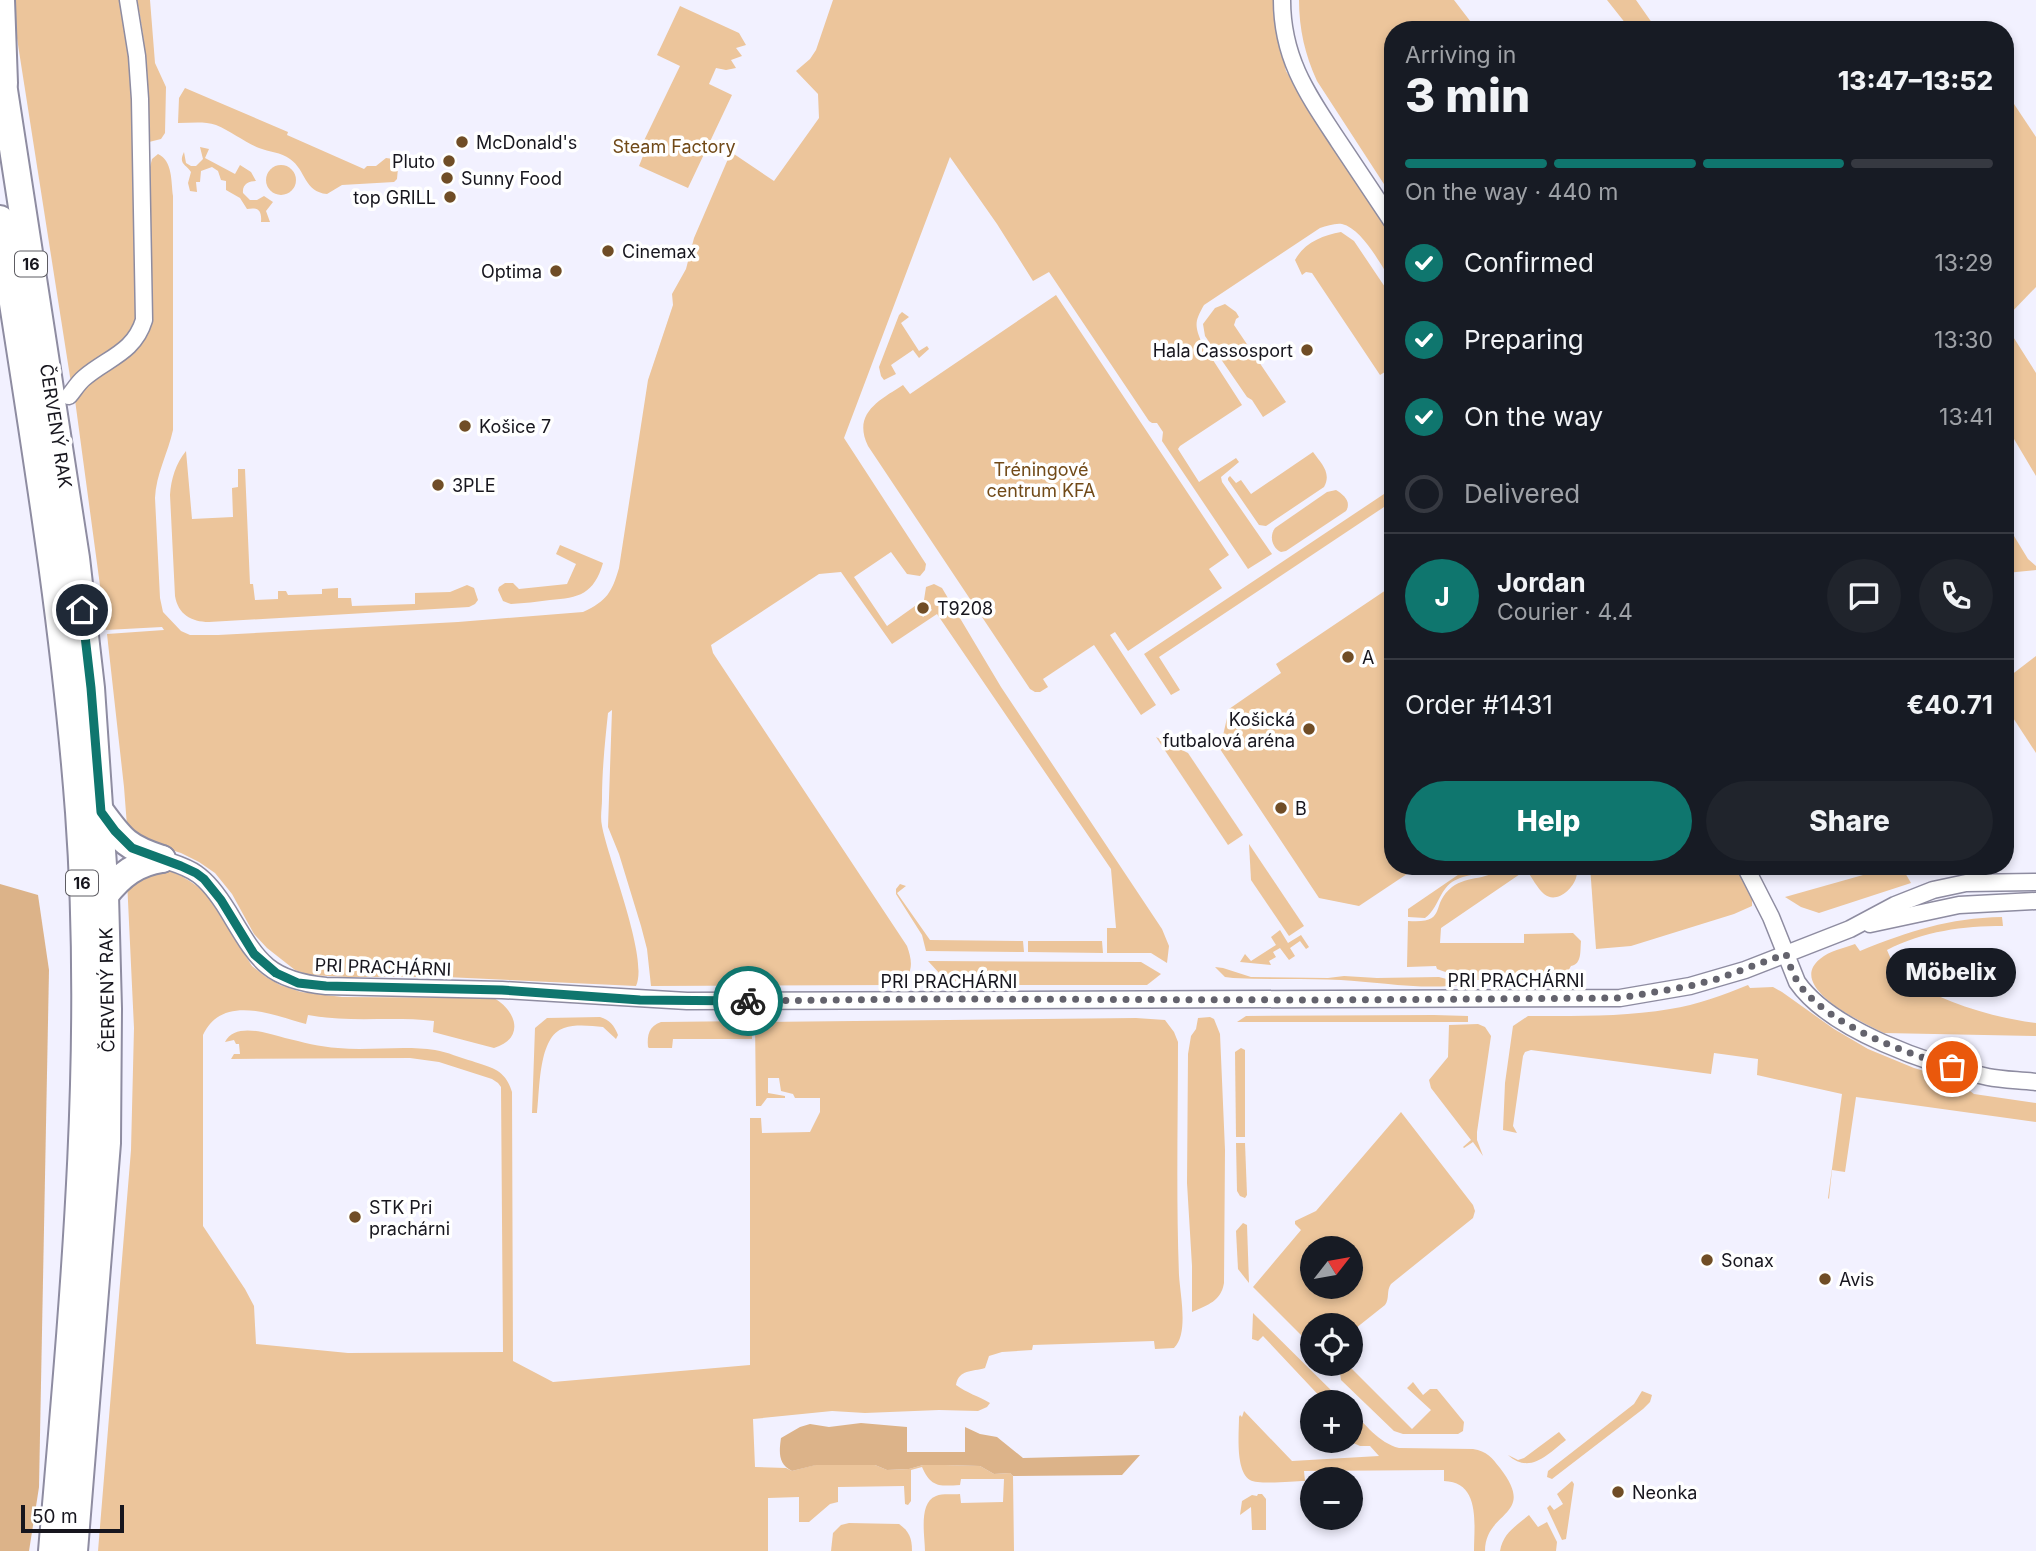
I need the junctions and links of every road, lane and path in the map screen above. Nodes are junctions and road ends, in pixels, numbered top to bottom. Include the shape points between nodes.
1 (1, 0) edge
2 (128, 0) edge
3 (1282, 0) edge
4 (0, 64) edge
5 (5, 99) junction
6 (1384, 210) edge
7 (0, 219) edge
8 (69, 396) joint
9 (57, 428) junction
10 (101, 812) junction
11 (162, 859) junction
12 (1750, 875) edge
13 (2036, 882) edge
14 (105, 895) junction
15 (2036, 901) edge
16 (1850, 929) junction
17 (1786, 954) junction
18 (2036, 1082) edge
19 (52, 1551) edge
20 (75, 1551) edge

1 - 5 highway
2 - 8 street via 140,99 144,320 131,346 84,378
3 - 6 street via 1284,35 1298,78
4 - 5 highway, 16
5 - 9 highway, ČERVENÝ RAK / 16
7 - 19 highway, ČERVENÝ RAK / 16 via 52,562 79,814 86,1011 82,1143
8 - 9 highway
9 - 10 highway, ČERVENÝ RAK / 16 via 91,688
10 - 11 highway via 132,848
10 - 14 highway, ČERVENÝ RAK / 16
11 - 14 highway via 132,868
11 - 17 street, PRI PRACHÁRNI via 204,879 254,954 276,973 298,983 326,986 687,1001 1609,998 1690,986
12 - 17 street
13 - 16 street via 1942,887
14 - 20 highway, ČERVENÝ RAK / 16 via 107,1143
15 - 16 street via 1959,905
16 - 17 street, PRI PRACHÁRNI
17 - 18 street via 1797,982 1813,999 1881,1042 1989,1077

